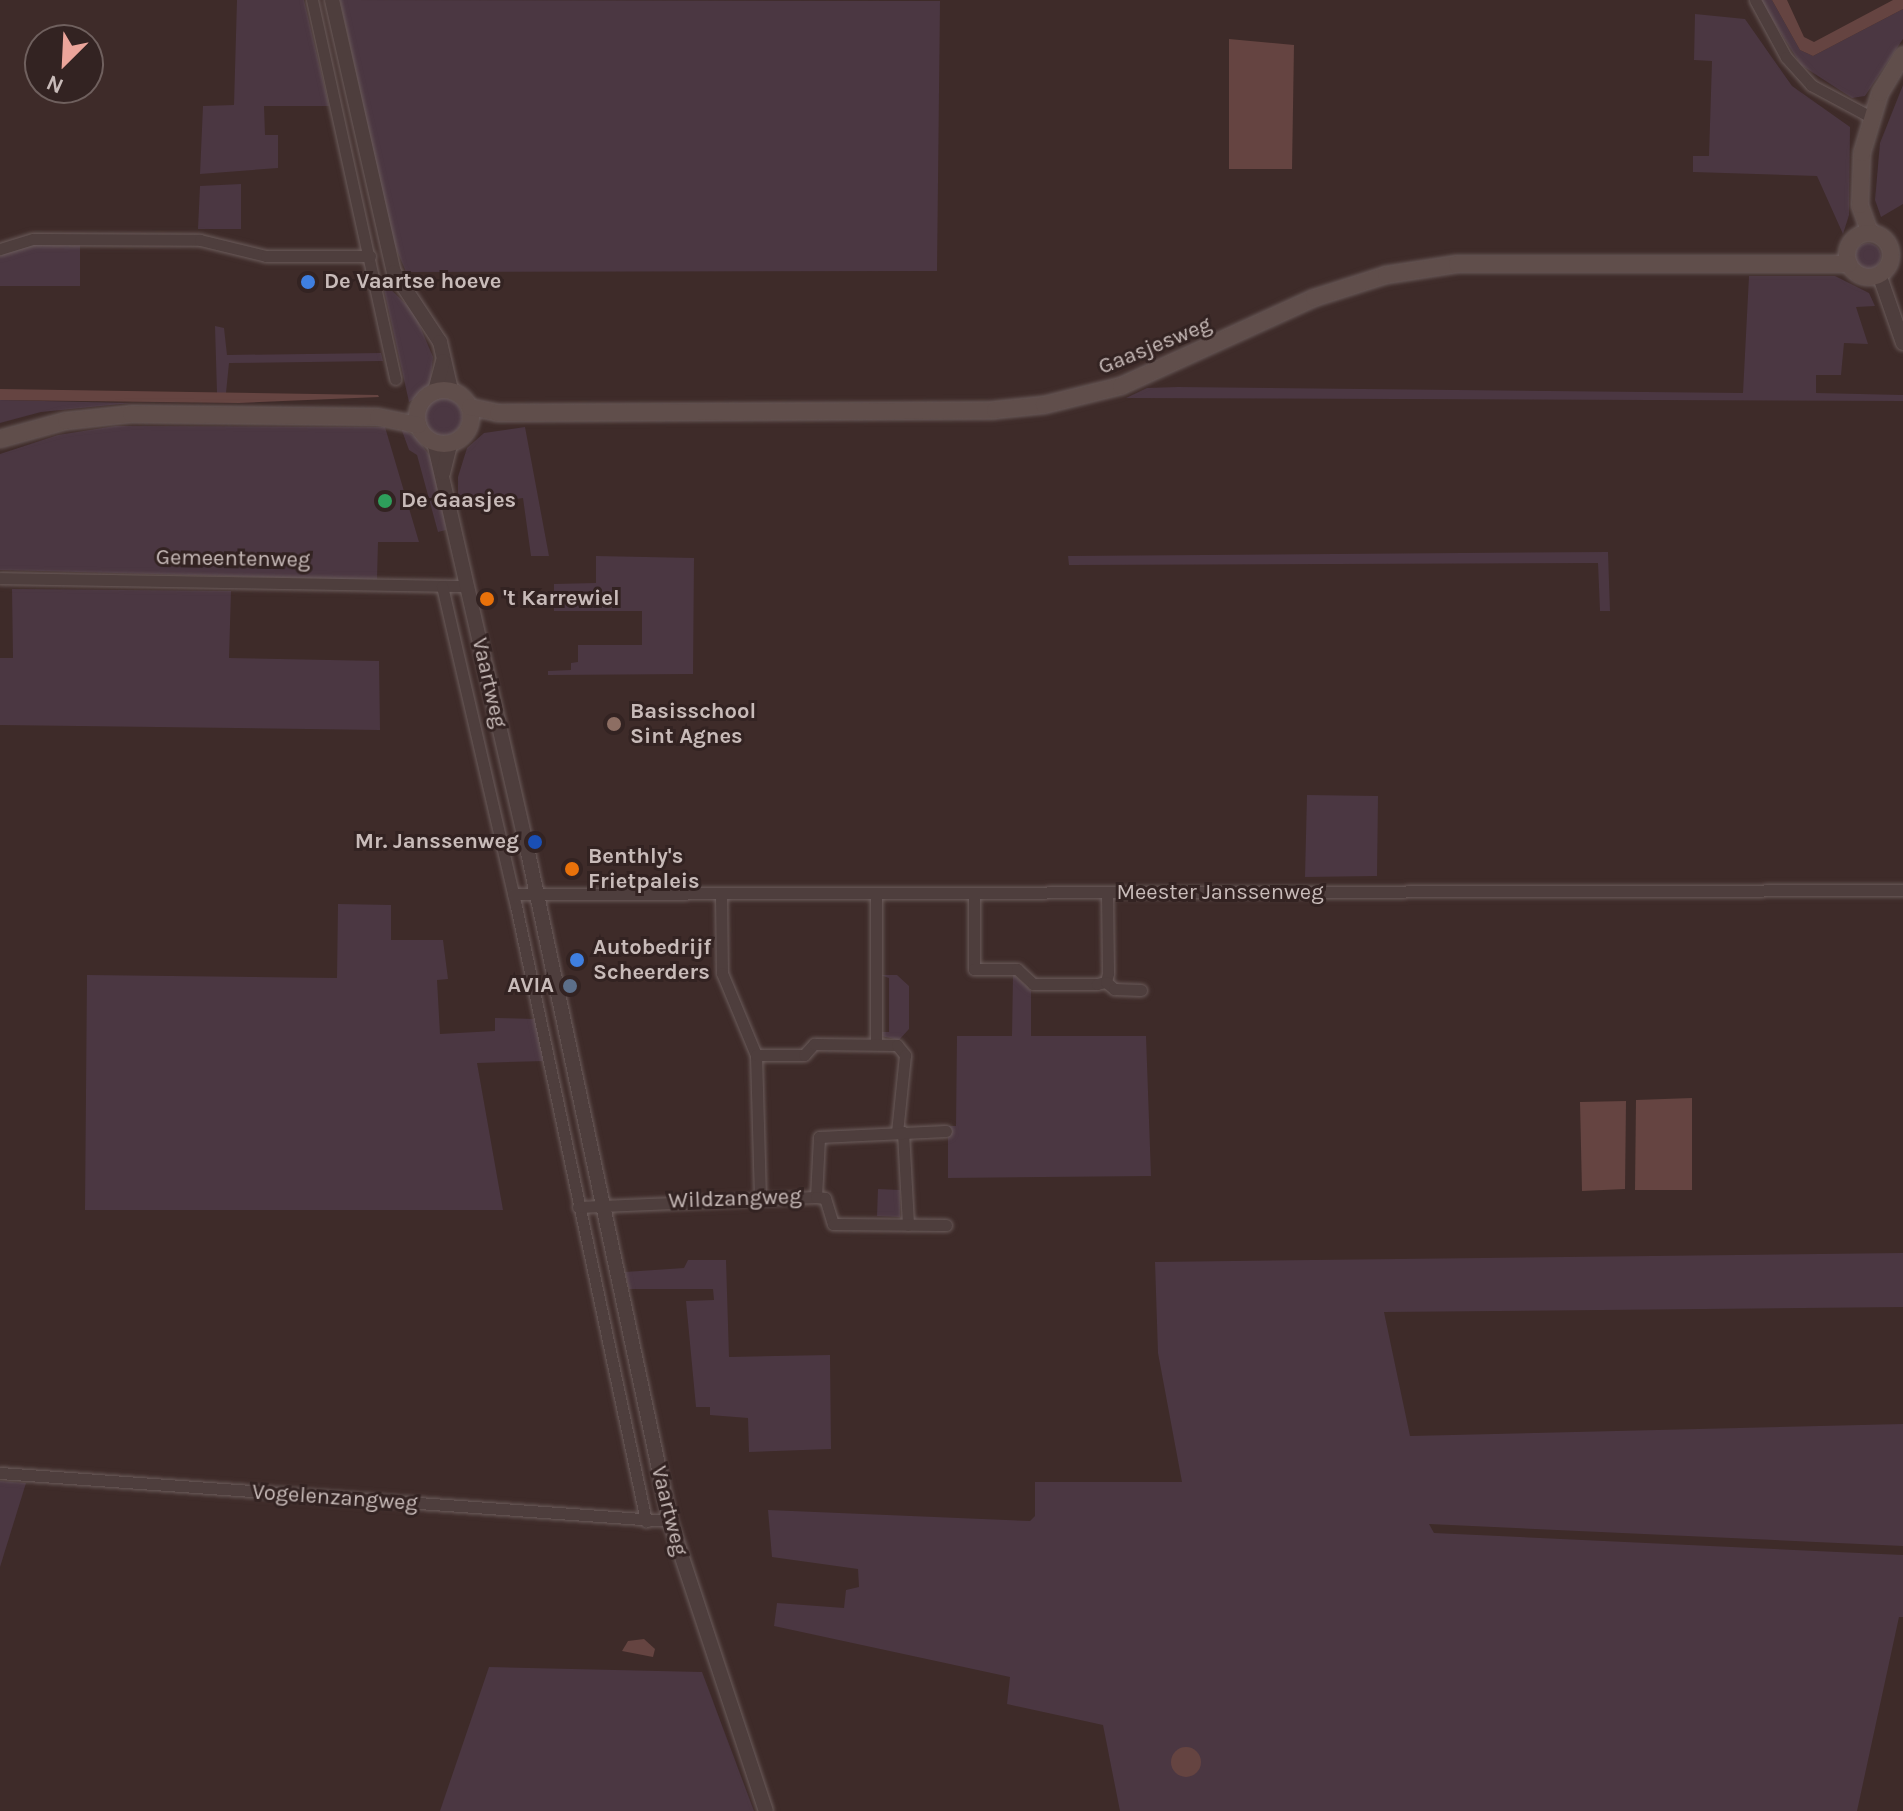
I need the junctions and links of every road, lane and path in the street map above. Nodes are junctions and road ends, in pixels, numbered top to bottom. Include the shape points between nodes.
1 (312, 0) edge
2 (332, 0) edge
3 (1755, 0) edge
4 (1903, 55) edge
5 (1871, 117) junction
6 (1864, 234) junction
7 (388, 247) junction
8 (0, 249) edge
9 (370, 254) junction
10 (1848, 258) junction
11 (1874, 275) junction
12 (1903, 343) edge
13 (395, 379) dead end
14 (443, 391) junction
15 (418, 408) junction
16 (471, 416) junction
17 (378, 417) junction
18 (418, 425) junction
19 (0, 439) edge
20 (442, 443) junction
21 (0, 578) edge
22 (442, 586) junction
23 (465, 586) junction
24 (1903, 890) edge
25 (536, 893) junction
26 (721, 893) junction
27 (876, 893) junction
28 (974, 893) junction
29 (1107, 893) junction
30 (513, 894) junction
31 (1106, 982) junction
32 (1141, 990) dead end
33 (876, 1044) junction
34 (756, 1055) junction
35 (946, 1131) dead end
36 (900, 1132) junction
37 (816, 1197) junction
38 (760, 1198) junction
39 (599, 1203) junction
40 (578, 1207) junction
41 (908, 1225) junction
42 (946, 1225) dead end
43 (0, 1473) edge
44 (646, 1521) junction
45 (670, 1521) junction
46 (766, 1811) edge

1 - 9 street
2 - 7 street
3 - 5 street via 1786,57 1811,85
4 - 5 main road
5 - 6 main road via 1862,153
6 - 10 main road
6 - 11 main road via 1890,249 1888,265
7 - 9 street
7 - 14 street via 402,288 431,324 443,361
8 - 9 street via 33,239 200,240 266,256
9 - 13 street
10 - 11 main road
10 - 16 main road, Gaasjesweg via 1816,263 1457,264 1386,275 1314,298 1121,386 1044,405 995,410
11 - 12 street
14 - 15 main road
14 - 16 main road
15 - 17 main road
15 - 18 main road
16 - 20 main road via 464,436
17 - 18 main road
17 - 19 main road via 131,414 66,421
18 - 20 main road
20 - 23 street, Vaartweg
21 - 22 street, Gemeentenweg
22 - 23 street, Gemeentenweg
22 - 30 street, Vaartweg
23 - 25 street, Vaartweg
24 - 29 street, Meester Janssenweg
25 - 26 street, Meester Janssenweg
25 - 30 street
25 - 39 street, Vaartweg
26 - 27 street, Meester Janssenweg
26 - 34 street via 722,973
27 - 28 street, Meester Janssenweg
27 - 33 street
28 - 29 street, Meester Janssenweg
28 - 31 street via 974,969 1017,969 1033,984
29 - 31 street
30 - 40 street, Vaartweg
31 - 32 street via 1114,989
33 - 34 street via 814,1044 804,1055
33 - 36 street via 901,1047 905,1082 898,1090
34 - 38 street
35 - 36 street
36 - 37 street via 819,1137
36 - 41 street
37 - 38 street, Wildzangweg
37 - 41 street, Wildzangweg via 825,1198 833,1224
38 - 39 street, Wildzangweg
39 - 40 street
39 - 45 street, Vaartweg
40 - 44 street, Vaartweg
41 - 42 street, Wildzangweg
43 - 44 street, Vogelenzangweg
44 - 45 street, Vogelenzangweg
45 - 46 street, Vaartweg

